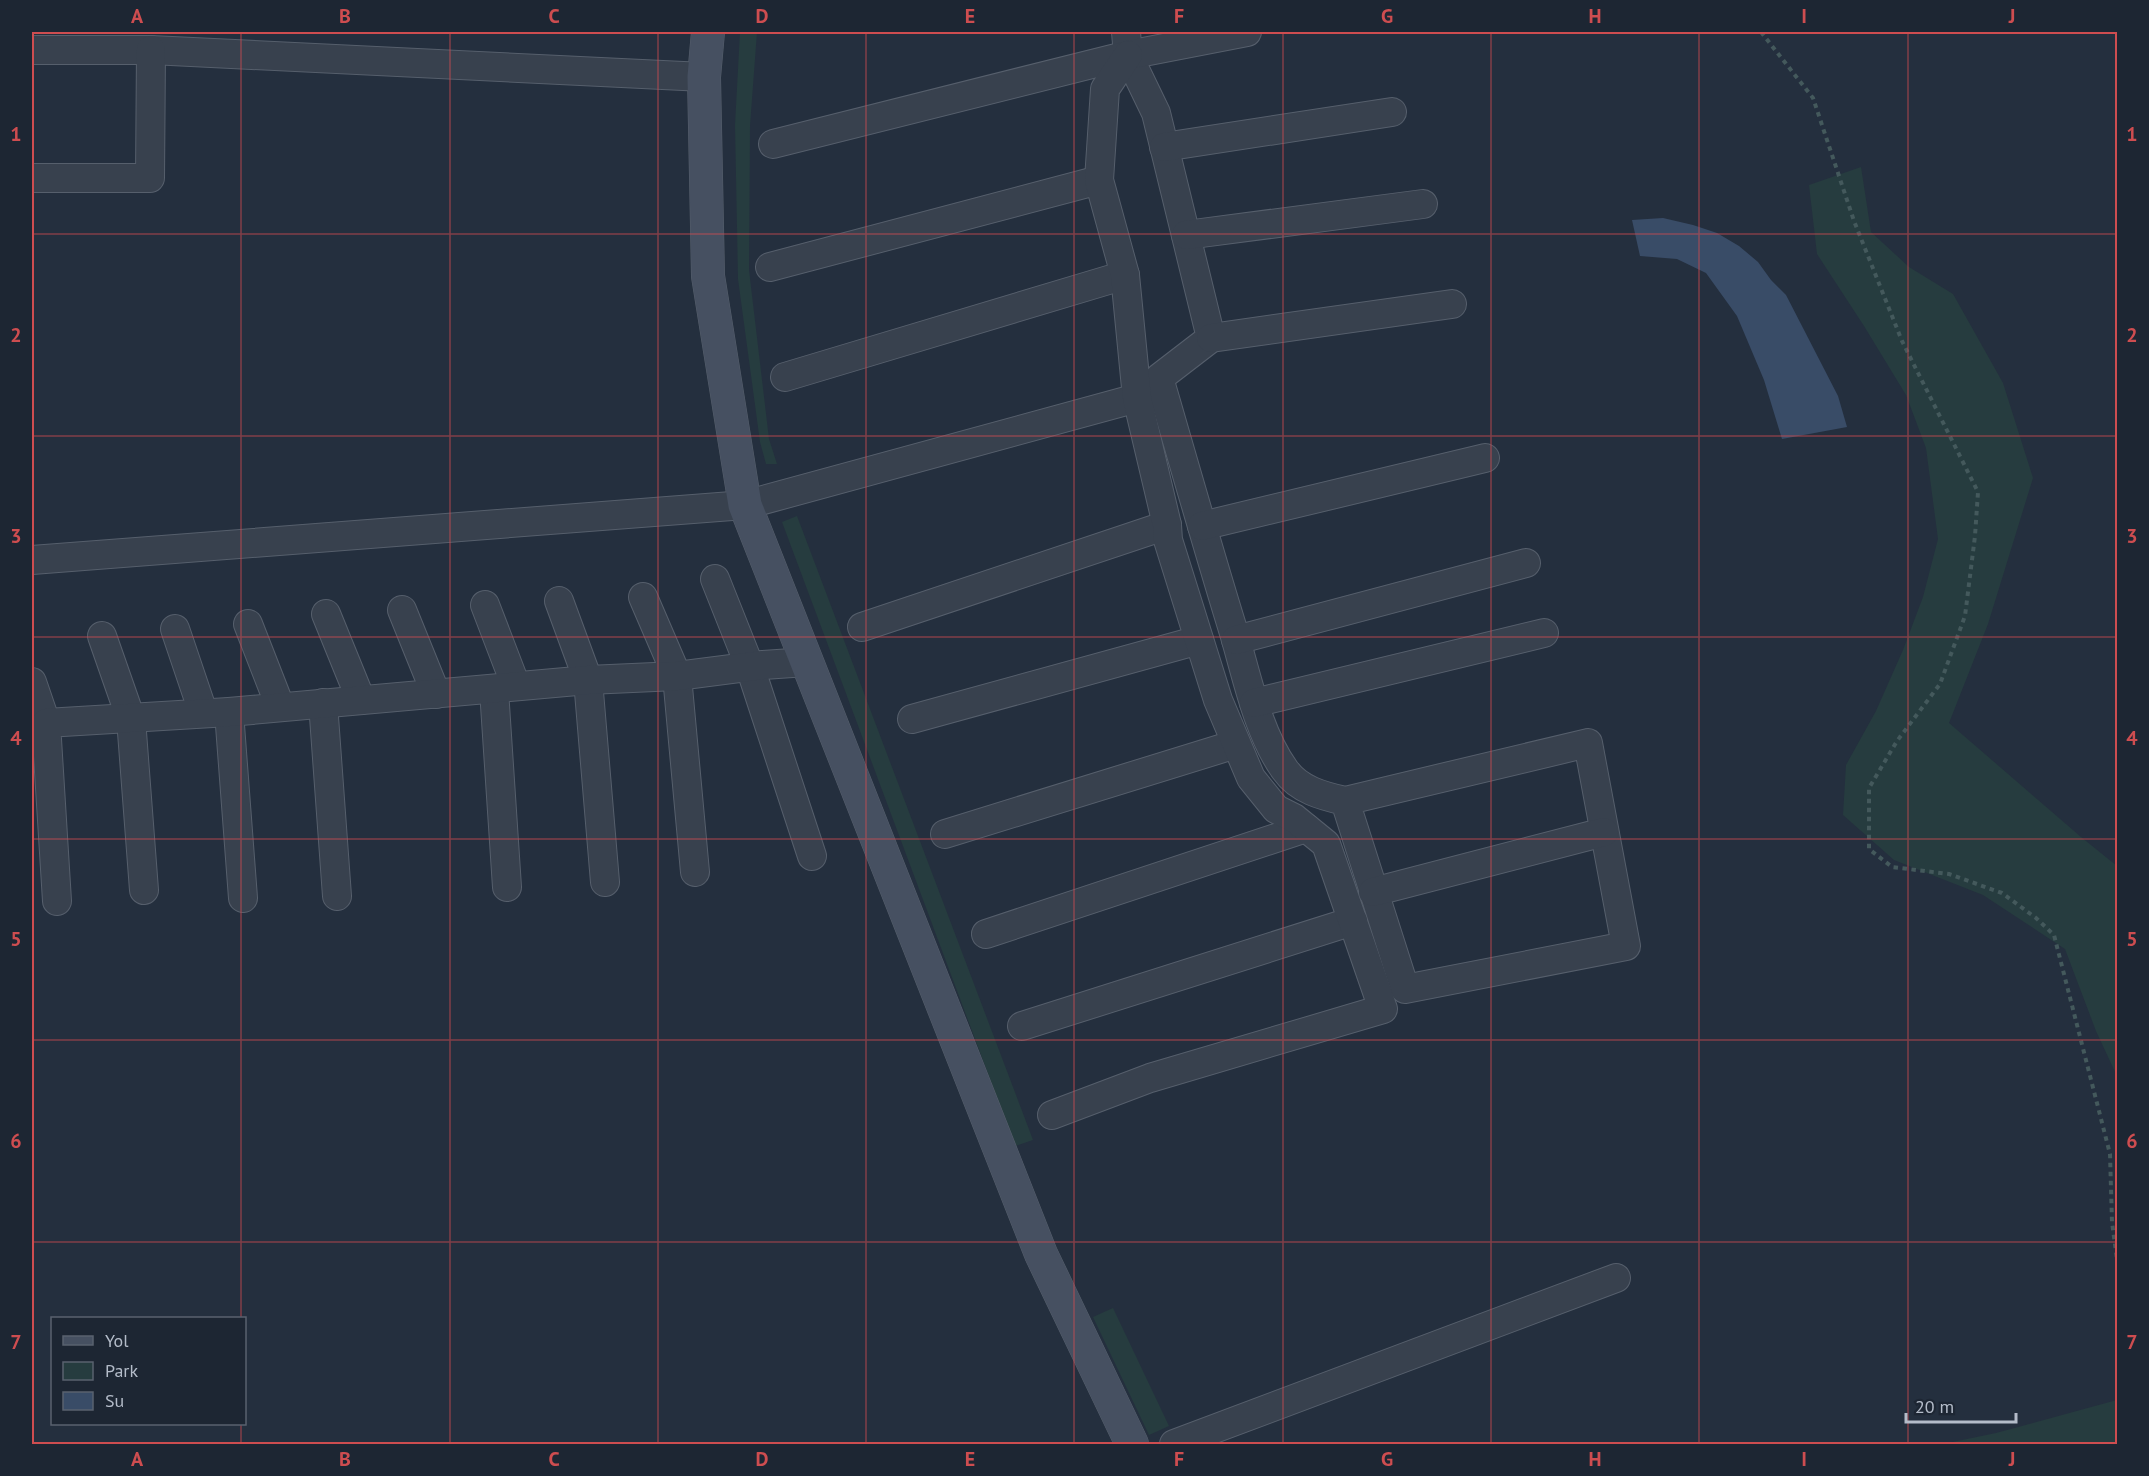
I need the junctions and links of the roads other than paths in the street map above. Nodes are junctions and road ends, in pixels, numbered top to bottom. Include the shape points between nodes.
1 (708, 32) edge
2 (1247, 32) edge
3 (1127, 43) edge
4 (151, 50) junction
5 (32, 51) edge
6 (704, 77) junction
7 (1392, 112) dead end
8 (773, 144) dead end
9 (1164, 147) junction
10 (32, 178) edge
11 (1099, 180) junction
12 (1423, 204) dead end
13 (1186, 235) junction
14 (770, 267) dead end
15 (1125, 275) junction
16 (1452, 304) dead end
17 (1211, 338) junction
18 (785, 376) dead end
19 (1137, 398) junction
20 (1485, 458) dead end
21 (745, 505) junction
22 (1167, 525) junction
23 (1202, 526) junction
24 (32, 560) edge
25 (1526, 563) dead end
26 (715, 579) dead end
27 (643, 597) dead end
28 (559, 601) dead end
29 (485, 605) dead end
30 (402, 610) dead end
31 (326, 614) dead end
32 (248, 624) dead end
33 (862, 627) dead end
34 (175, 628) dead end
35 (1544, 633) dead end
36 (102, 636) dead end
37 (1199, 640) junction
38 (1236, 640) junction
39 (807, 662) junction
40 (750, 667) junction
41 (677, 675) junction
42 (588, 680) junction
43 (32, 682) edge
44 (505, 688) junction
45 (436, 694) junction
46 (361, 700) junction
47 (323, 703) junction
48 (1254, 703) junction
49 (279, 706) junction
50 (216, 712) junction
51 (131, 719) junction
52 (912, 719) dead end
53 (46, 723) junction
54 (1236, 744) junction
55 (1345, 801) junction
56 (1306, 828) junction
57 (1604, 832) junction
58 (945, 834) dead end
59 (812, 855) dead end
60 (695, 872) dead end
61 (605, 882) dead end
62 (507, 887) dead end
63 (144, 890) dead end
64 (1373, 892) junction
65 (337, 896) dead end
66 (243, 898) dead end
67 (57, 901) dead end
68 (1353, 921) junction
69 (986, 934) dead end
70 (1022, 1026) dead end
71 (1052, 1115) dead end
72 (1616, 1278) dead end
73 (1132, 1444) edge
74 (1174, 1444) edge

1 - 6 street
2 - 3 street
3 - 8 street
3 - 9 street via 1156,113
3 - 11 street via 1105,89
4 - 5 street
4 - 6 street
4 - 10 street via 150,178
6 - 21 street via 708,276
7 - 9 street
9 - 13 street
11 - 14 street
11 - 15 street
12 - 13 street
13 - 17 street
15 - 18 street
15 - 19 street
16 - 17 street
17 - 23 street via 1159,378
19 - 21 street
19 - 22 street
20 - 23 street
21 - 24 street
21 - 39 street
22 - 33 street
22 - 37 street via 1168,540
23 - 38 street
25 - 38 street
26 - 40 street
27 - 41 street
28 - 42 street
29 - 44 street
30 - 45 street
31 - 46 street
32 - 49 street
34 - 50 street
35 - 48 street
36 - 51 street
37 - 52 street
37 - 54 street
38 - 48 street
39 - 40 street
39 - 73 street via 1041,1254
40 - 41 street
40 - 59 street
41 - 42 street
41 - 60 street
42 - 44 street
42 - 61 street
43 - 53 street
44 - 45 street
44 - 62 street
45 - 46 street
46 - 47 street
47 - 49 street
47 - 65 street
48 - 55 street via 1286,772 1312,793
49 - 50 street
50 - 51 street
50 - 66 street
51 - 53 street
51 - 63 street
53 - 67 street
54 - 56 street via 1251,778 1276,809
54 - 58 street
55 - 57 street via 1588,743
55 - 64 street
56 - 68 street via 1326,844
56 - 69 street
57 - 64 street
57 - 64 street via 1626,946 1405,989
68 - 70 street
68 - 71 street via 1383,1009 1149,1078
72 - 74 street

